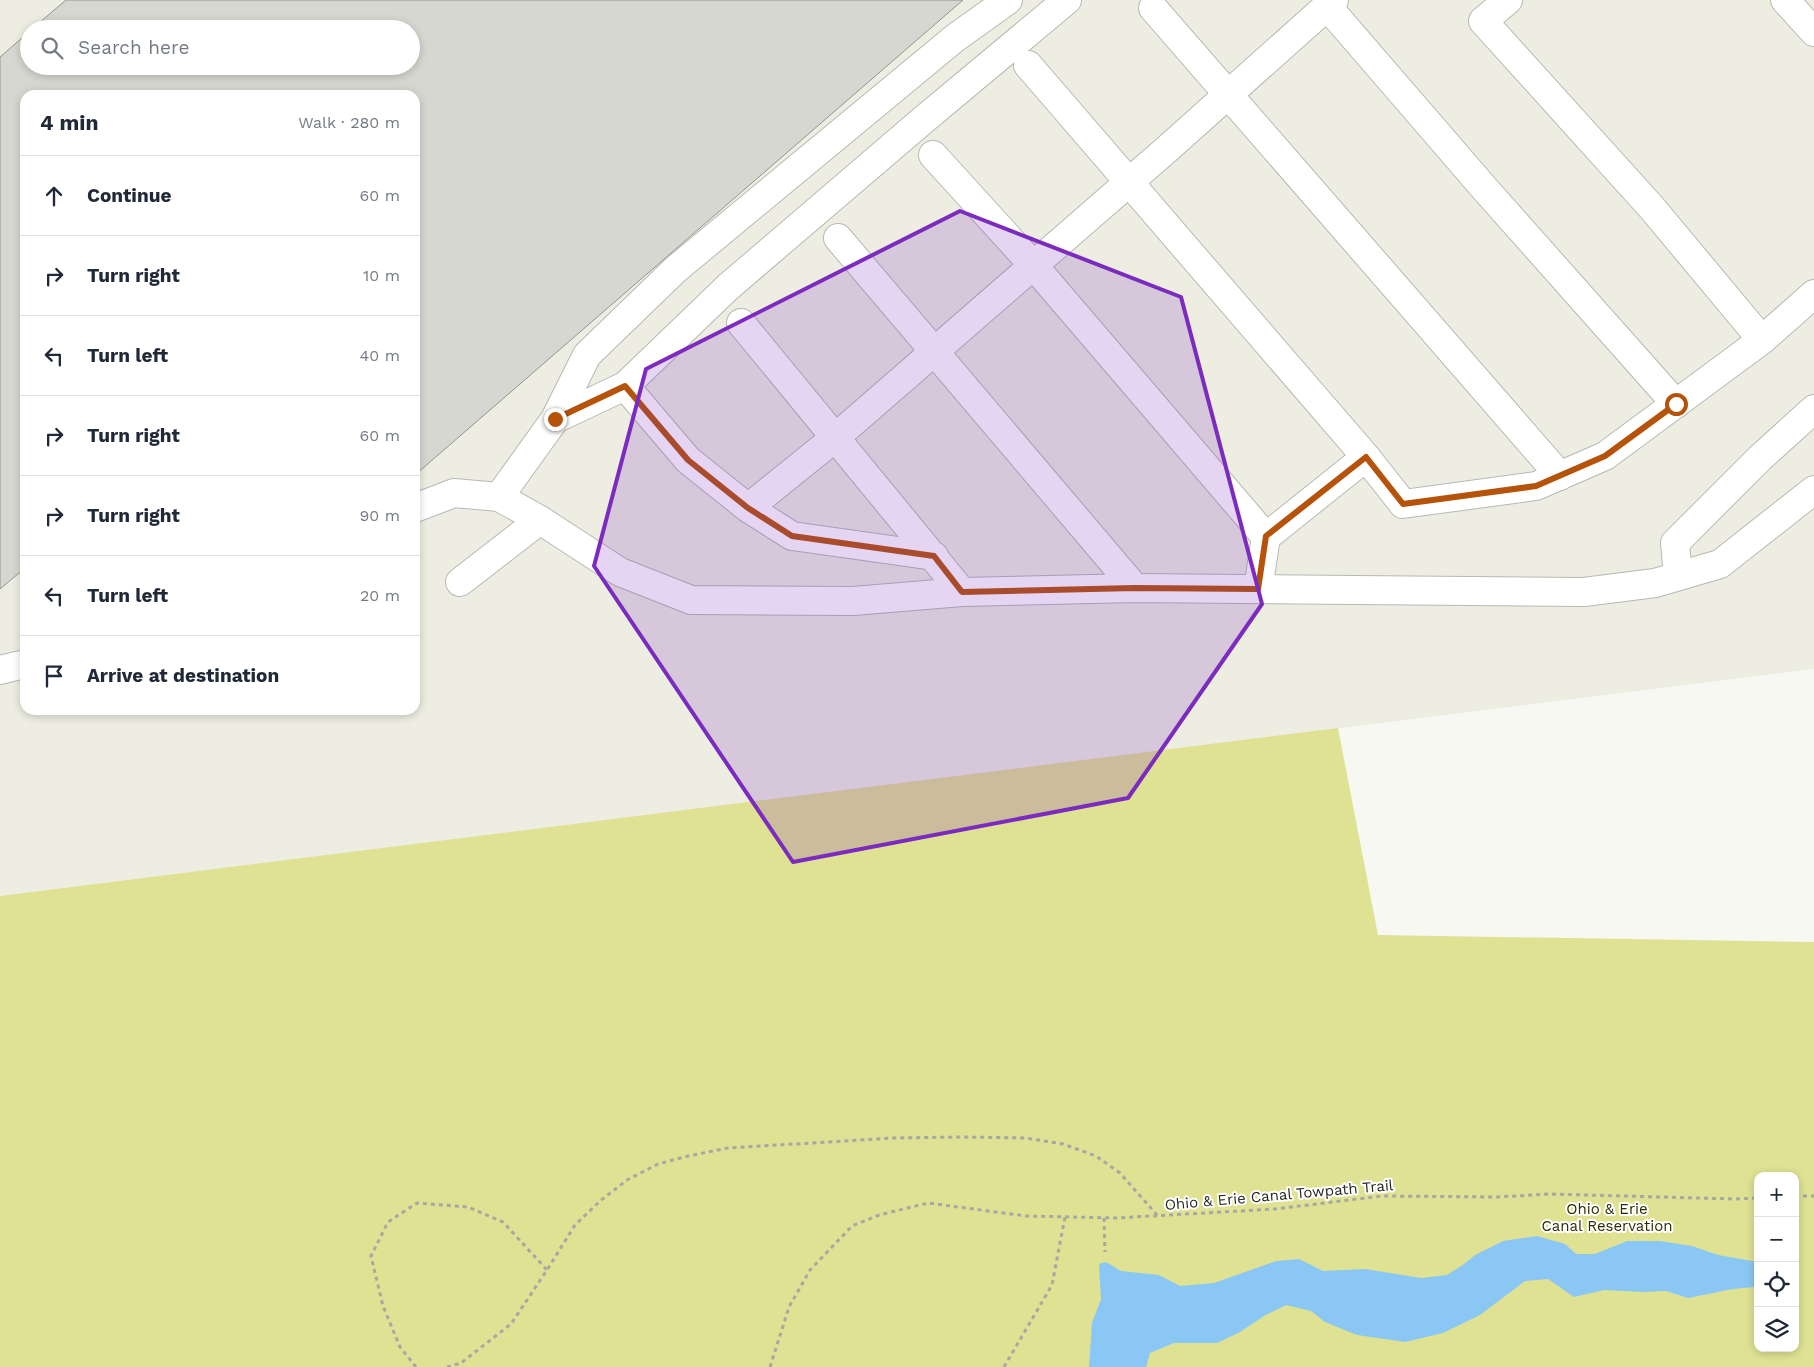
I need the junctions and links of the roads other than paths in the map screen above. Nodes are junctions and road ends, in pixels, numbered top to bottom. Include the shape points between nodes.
1 (1008, 0) edge
2 (1067, 0) edge
3 (1508, 0) edge
4 (1785, 0) edge
5 (1330, 3) edge
6 (1153, 8) dead end
7 (1814, 32) edge
8 (1028, 65) dead end
9 (1228, 94) junction
10 (933, 155) dead end
11 (1128, 182) junction
12 (838, 238) dead end
13 (1034, 266) junction
14 (1814, 294) edge
15 (741, 323) dead end
16 (1762, 340) junction
17 (935, 350) junction
18 (625, 386) junction
19 (1676, 404) junction
20 (1814, 409) edge
21 (555, 419) junction
22 (836, 437) junction
23 (1366, 457) junction
24 (1560, 476) junction
25 (1814, 490) edge
26 (499, 497) junction
27 (420, 506) edge
28 (748, 508) junction
29 (540, 520) junction
30 (1266, 536) junction
31 (934, 556) junction
32 (1678, 576) junction
33 (460, 582) dead end
34 (1135, 588) junction
35 (1258, 589) junction
36 (962, 592) junction
37 (20, 665) edge
38 (0, 670) edge

1 - 21 lane via 955,38 676,269 586,355
2 - 18 lane via 728,287
3 - 16 lane via 1483,21 1652,208
4 - 7 lane
5 - 9 lane
5 - 19 lane
6 - 9 lane
8 - 11 lane
9 - 11 lane
9 - 24 lane
10 - 13 lane
11 - 13 lane
11 - 23 lane
12 - 17 lane
13 - 17 lane
13 - 30 lane
14 - 16 lane
15 - 22 lane
16 - 19 lane
17 - 22 lane
17 - 34 lane
18 - 21 lane
18 - 28 lane via 688,460
19 - 24 lane via 1605,456
20 - 32 lane via 1674,543
21 - 26 lane
22 - 28 lane
22 - 31 lane
23 - 24 lane via 1403,504 1536,486
23 - 30 lane
25 - 32 lane via 1720,564
26 - 27 lane via 454,493
26 - 29 lane
28 - 31 lane via 792,536
29 - 33 lane
29 - 36 lane via 620,572 691,600 853,601
30 - 35 lane
31 - 36 lane
32 - 35 lane via 1654,583 1584,592
34 - 35 lane
34 - 36 lane
37 - 38 lane

